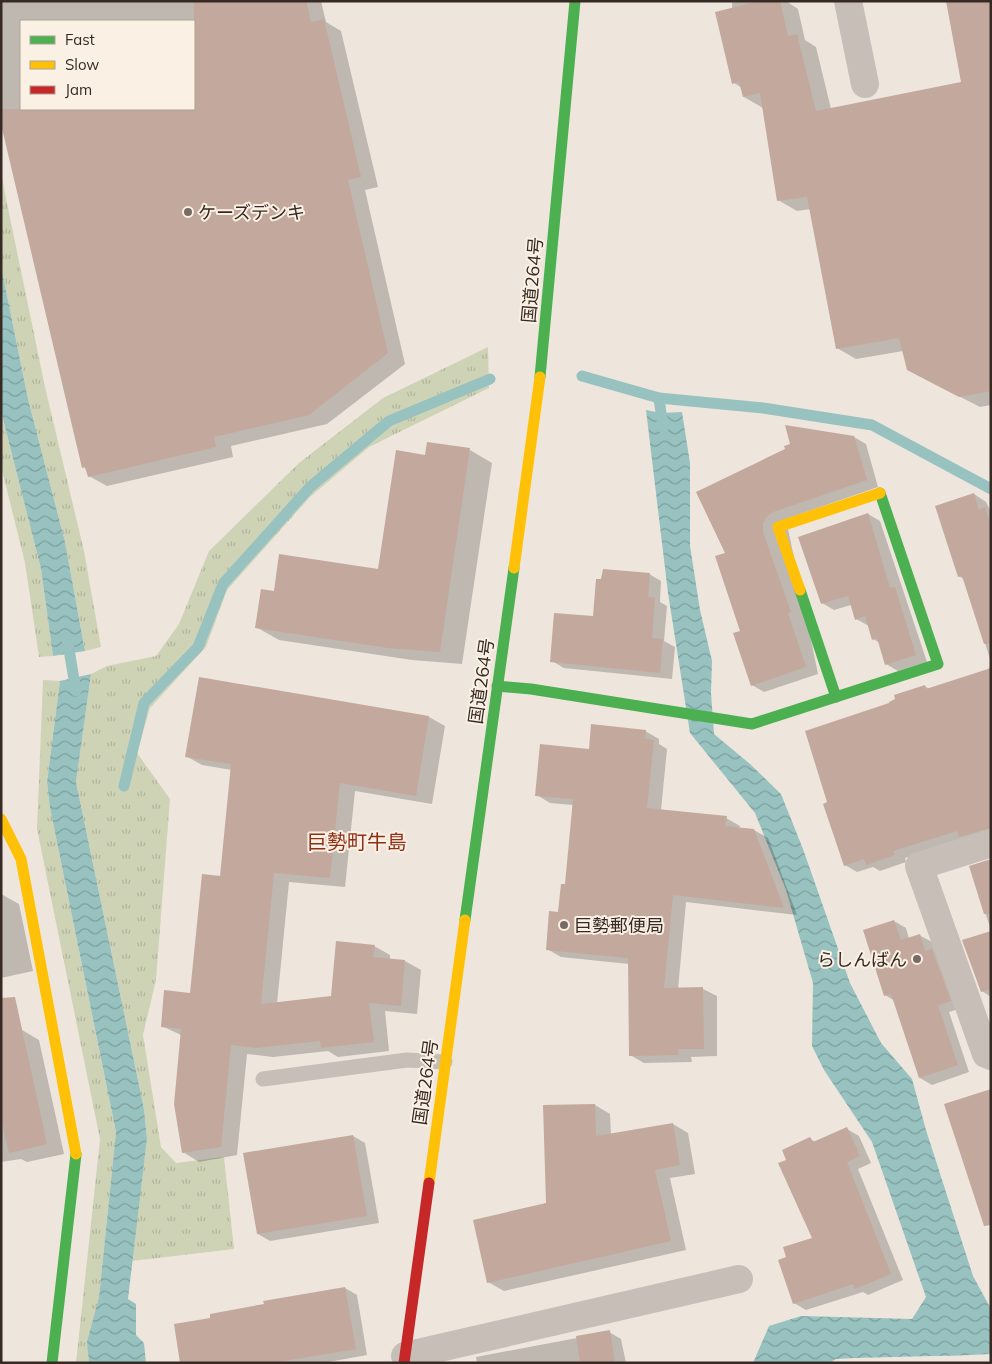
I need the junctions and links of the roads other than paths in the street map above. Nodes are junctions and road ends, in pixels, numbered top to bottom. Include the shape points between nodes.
1 (575, 1) edge
2 (848, 1) edge
3 (865, 84) dead end
4 (497, 686) junction
5 (836, 697) junction
6 (1, 819) edge
7 (991, 843) edge
8 (991, 1056) edge
9 (445, 1062) junction
10 (264, 1079) dead end
11 (738, 1279) dead end
12 (404, 1359) edge
13 (52, 1363) edge

1 - 4 main road, 国道264号 via 542,365
2 - 3 street
4 - 5 main road via 752,724
4 - 9 main road, 国道264号
5 - 5 main road via 938,664 880,492 778,527
6 - 13 main road via 21,858 76,1157
7 - 8 street via 919,866 986,1054
9 - 10 lane via 407,1060
9 - 12 main road, 国道264号
11 - 12 street

